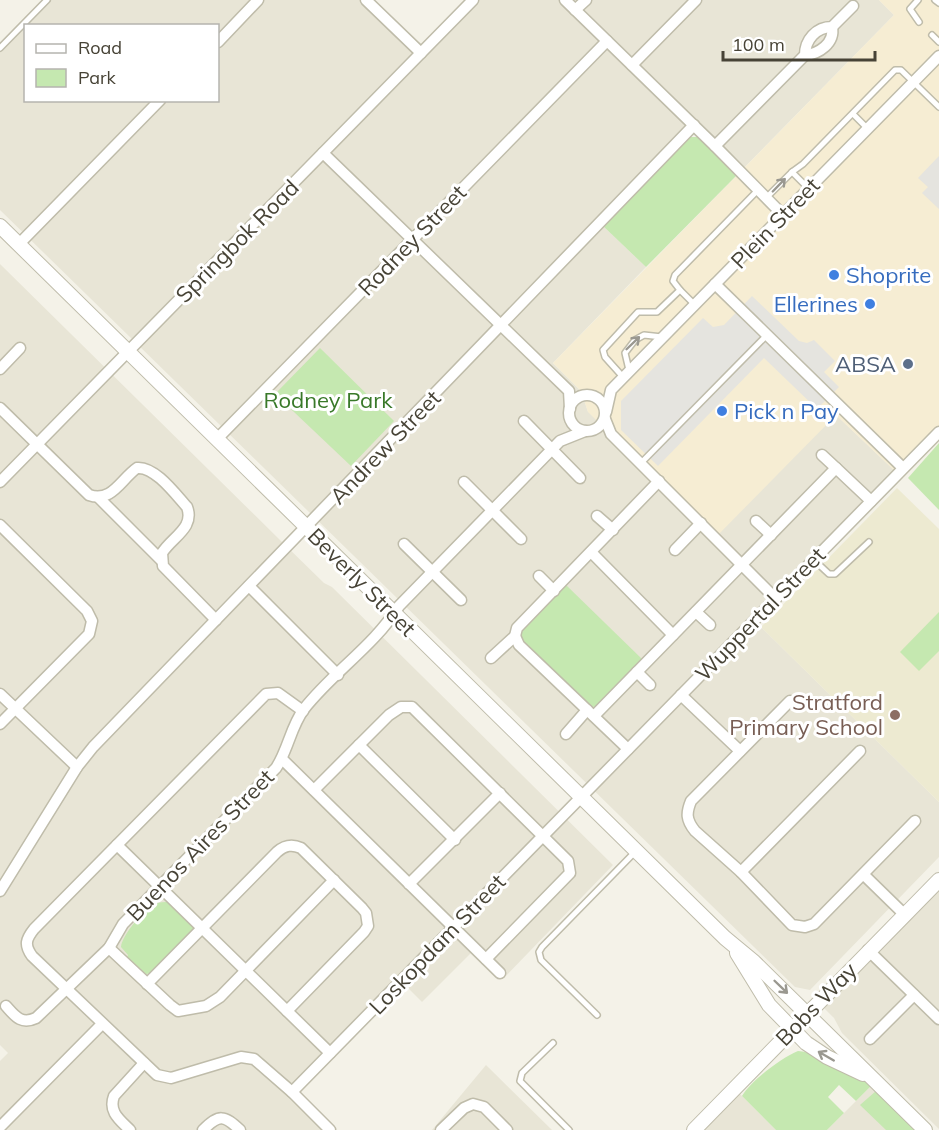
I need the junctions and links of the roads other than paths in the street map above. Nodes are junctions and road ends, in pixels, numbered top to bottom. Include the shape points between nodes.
1 (47, 0) edge
2 (258, 0) edge
3 (366, 0) edge
4 (473, 0) edge
5 (565, 0) edge
6 (586, 0) edge
7 (696, 0) edge
8 (918, 0) edge
9 (935, 0) edge
10 (939, 3) edge
11 (853, 6) dead end
12 (575, 10) junction
13 (919, 22) dead end
14 (832, 27) junction
15 (932, 35) dead end
16 (219, 41) edge
17 (607, 41) junction
18 (939, 42) edge
19 (0, 48) edge
20 (421, 53) junction
21 (805, 55) junction
22 (939, 56) edge
23 (632, 65) junction
24 (914, 82) junction
25 (158, 102) edge
26 (939, 107) edge
27 (853, 114) junction
28 (694, 125) junction
29 (867, 128) junction
30 (715, 146) junction
31 (323, 153) junction
32 (792, 172) junction
33 (808, 189) junction
34 (762, 194) junction
35 (783, 215) junction
36 (0, 226) edge
37 (413, 240) junction
38 (19, 244) junction
39 (716, 284) junction
40 (680, 290) junction
41 (695, 304) junction
42 (501, 325) junction
43 (767, 335) junction
44 (662, 337) junction
45 (20, 348) dead end
46 (128, 351) junction
47 (0, 369) edge
48 (627, 374) junction
49 (611, 390) junction
50 (568, 391) junction
51 (591, 395) junction
52 (0, 408) edge
53 (569, 412) junction
54 (605, 416) junction
55 (524, 421) dead end
56 (588, 431) junction
57 (939, 432) edge
58 (611, 434) junction
59 (217, 439) junction
60 (560, 441) junction
61 (36, 445) junction
62 (552, 450) junction
63 (822, 455) dead end
64 (641, 463) junction
65 (836, 468) junction
66 (903, 468) junction
67 (580, 478) dead end
68 (659, 481) junction
69 (0, 482) edge
70 (464, 482) dead end
71 (99, 498) junction
72 (871, 501) junction
73 (492, 511) junction
74 (597, 516) dead end
75 (756, 521) dead end
76 (700, 523) junction
77 (0, 525) edge
78 (307, 528) junction
79 (613, 530) junction
80 (771, 535) junction
81 (521, 539) dead end
82 (869, 542) dead end
83 (404, 544) dead end
84 (675, 550) dead end
85 (591, 552) junction
86 (161, 560) junction
87 (814, 560) junction
88 (742, 564) junction
89 (432, 572) junction
90 (538, 576) dead end
91 (249, 586) junction
92 (554, 591) junction
93 (776, 598) junction
94 (461, 600) dead end
95 (696, 612) junction
96 (394, 614) junction
97 (216, 620) junction
98 (710, 625) dead end
99 (674, 635) junction
100 (515, 636) junction
101 (491, 658) dead end
102 (637, 672) junction
103 (338, 675) junction
104 (650, 686) dead end
105 (0, 694) edge
106 (681, 695) junction
107 (790, 701) dead end
108 (15, 708) junction
109 (303, 711) junction
110 (591, 713) junction
111 (0, 724) edge
112 (566, 734) dead end
113 (359, 745) junction
114 (628, 749) junction
115 (740, 751) junction
116 (860, 751) dead end
117 (282, 759) junction
118 (77, 766) junction
119 (314, 790) junction
120 (500, 793) junction
121 (581, 797) junction
122 (915, 820) dead end
123 (543, 836) junction
124 (455, 840) junction
125 (117, 845) junction
126 (636, 850) junction
127 (741, 873) junction
128 (864, 875) junction
129 (334, 879) junction
130 (939, 880) edge
131 (410, 884) junction
132 (159, 886) junction
133 (0, 891) edge
134 (904, 915) junction
135 (203, 927) junction
136 (453, 927) junction
137 (725, 938) junction
138 (110, 948) junction
139 (868, 950) junction
140 (486, 959) junction
141 (245, 970) junction
142 (500, 973) dead end
143 (147, 984) junction
144 (67, 989) junction
145 (914, 995) junction
146 (6, 1005) dead end
147 (287, 1011) junction
148 (808, 1013) junction
149 (597, 1015) dead end
150 (939, 1019) edge
151 (102, 1024) junction
152 (792, 1029) junction
153 (870, 1039) dead end
154 (553, 1043) dead end
155 (330, 1053) junction
156 (144, 1063) junction
157 (292, 1092) junction
158 (893, 1098) junction
159 (0, 1127) edge
160 (130, 1130) edge
161 (203, 1130) edge
162 (240, 1130) edge
163 (330, 1130) edge
164 (441, 1130) edge
165 (507, 1130) edge
166 (569, 1130) edge
167 (694, 1130) edge
168 (925, 1130) edge

1 - 19 lane
2 - 16 street
3 - 20 street
4 - 20 street, Springbok Road
5 - 12 street
6 - 12 street
7 - 23 street
8 - 13 lane via 910,9
9 - 10 lane
11 - 14 street
12 - 17 street
14 - 21 street via 817,31 806,44
14 - 21 street via 831,40 817,53
15 - 18 lane
17 - 23 street
17 - 37 street, Rodney Street
20 - 31 street, Springbok Road
21 - 30 street
22 - 24 street, Plein Street
23 - 28 street
24 - 26 lane
24 - 27 lane via 901,70 895,70
24 - 29 street, Plein Street
25 - 38 street
27 - 29 lane
27 - 32 lane
28 - 30 street
28 - 42 street, Andrew Street
29 - 33 street, Plein Street
30 - 34 street
31 - 37 street
31 - 46 street, Springbok Road
32 - 33 lane
34 -> 32 lane
33 - 35 street, Plein Street
34 - 35 street
34 - 40 lane via 675,275 674,284
35 - 39 street, Plein Street
36 - 38 street, Beverly Street
37 - 42 street
37 - 59 street, Rodney Street
38 - 46 street, Beverly Street
39 - 41 street, Plein Street
39 - 43 street
40 - 41 lane
40 - 48 lane via 657,312 638,312 603,347 603,354
41 - 44 street, Plein Street
42 - 50 street
42 - 78 street, Andrew Street
43 - 64 lane
43 - 66 street
44 - 48 street, Plein Street
48 -> 44 lane via 625,352 635,340 644,334
45 - 47 street
46 - 59 street, Beverly Street
46 - 61 street, Springbok Road
48 - 49 street, Plein Street
49 - 51 street, Plein Street
49 - 54 street
50 - 51 street
50 - 53 street
51 - 53 street via 576,398
51 - 54 street via 602,402
52 - 61 street
53 - 56 street via 574,426
53 - 60 street
54 - 56 street via 602,424
54 - 58 street
55 - 62 street
56 - 58 street
56 - 60 street
57 - 66 street, Wuppertal Street
58 - 64 street
59 - 78 street, Beverly Street
60 - 62 street
61 - 69 street, Springbok Road
61 - 71 street via 89,495
62 - 67 street
62 - 73 street
63 - 65 street
64 - 68 street
65 - 72 street
65 - 80 street
66 - 72 street, Wuppertal Street
68 - 76 street
68 - 79 street
70 - 73 street
71 - 86 street
71 - 86 street via 108,495 137,468 153,472 190,513 189,522 165,548
72 - 87 street, Wuppertal Street
73 - 81 street
73 - 89 street
74 - 79 street
75 - 80 street
76 - 84 street
76 - 88 street
77 - 108 street via 87,611 92,621 89,634
78 - 91 street, Andrew Street
78 - 96 street, Beverly Street
79 - 85 street
80 - 88 street
82 - 87 lane via 835,574 829,574
83 - 89 street
85 - 92 street
85 - 99 street
86 - 97 street via 167,571
87 - 93 street, Wuppertal Street
88 - 93 street
88 - 95 street
89 - 94 street
89 - 96 street
90 - 92 street
91 - 97 street, Andrew Street
91 - 103 street
92 - 100 street via 517,628
93 - 106 street, Wuppertal Street
95 - 98 street
95 - 99 street
96 - 103 street, Buenos Aires Street
96 - 121 street, Beverly Street
97 - 118 street, Andrew Street
99 - 102 street
100 - 101 street
100 - 110 street via 519,645
102 - 104 street
102 - 110 street
103 - 109 street, Buenos Aires Street
105 - 108 street
106 - 114 street, Wuppertal Street
106 - 115 street
107 - 115 street
108 - 111 street
108 - 118 street
109 - 117 street, Buenos Aires Street
109 - 125 street via 278,693 266,694
110 - 112 street
110 - 114 street
113 - 119 street
113 - 120 street via 397,709 411,706
113 - 124 street
114 - 121 street, Wuppertal Street
115 - 127 street via 691,801 687,816 694,831
116 - 127 street
117 - 119 street
117 - 132 street, Buenos Aires Street
118 - 133 street, Andrew Street
119 - 131 street
120 - 123 street
120 - 124 street
121 - 123 street, Loskopdam Street
121 - 126 street, Beverly Street
122 - 128 street
123 - 136 street, Loskopdam Street
123 - 140 street via 568,861 570,873
124 - 131 street
125 - 132 street
125 - 144 street via 27,938 32,956
126 - 137 street, Beverly Street
126 - 149 lane via 539,952 541,960
127 - 128 street via 792,925 805,927 814,924
128 - 134 street
129 - 135 street via 301,848 282,847
129 - 141 street
129 - 147 street via 366,913 368,926
130 - 134 street, Bobs Way
131 - 136 street
132 - 135 street
132 - 138 street, Buenos Aires Street via 123,924
134 - 139 street, Bobs Way
135 - 141 street
135 - 143 street
136 - 140 street
136 - 155 street, Loskopdam Street
137 -> 148 street, Beverly Street
137 - 152 street, Beverly Street via 769,1005
138 - 143 street
138 - 144 street, Buenos Aires Street
139 - 145 street
139 - 148 street, Bobs Way
140 - 142 street
141 - 143 street via 215,1003 185,1011 178,1011
141 - 147 street
144 - 146 street, Buenos Aires Street via 33,1020 19,1019
144 - 151 street
145 - 150 street
145 - 153 street
147 - 155 street
148 - 152 street, Bobs Way
148 - 158 street, Beverly Street
151 - 156 street
151 - 159 street
158 -> 152 street, Beverly Street via 860,1072 819,1052
152 - 167 street, Bobs Way
154 - 166 lane via 522,1073 520,1081
155 - 157 street, Loskopdam Street
156 - 157 street via 167,1078 249,1057 259,1061
156 - 160 street via 112,1101 114,1114
157 - 163 street
158 - 168 street, Beverly Street
161 - 162 street via 212,1121 223,1118
164 - 165 street via 473,1104 484,1107

